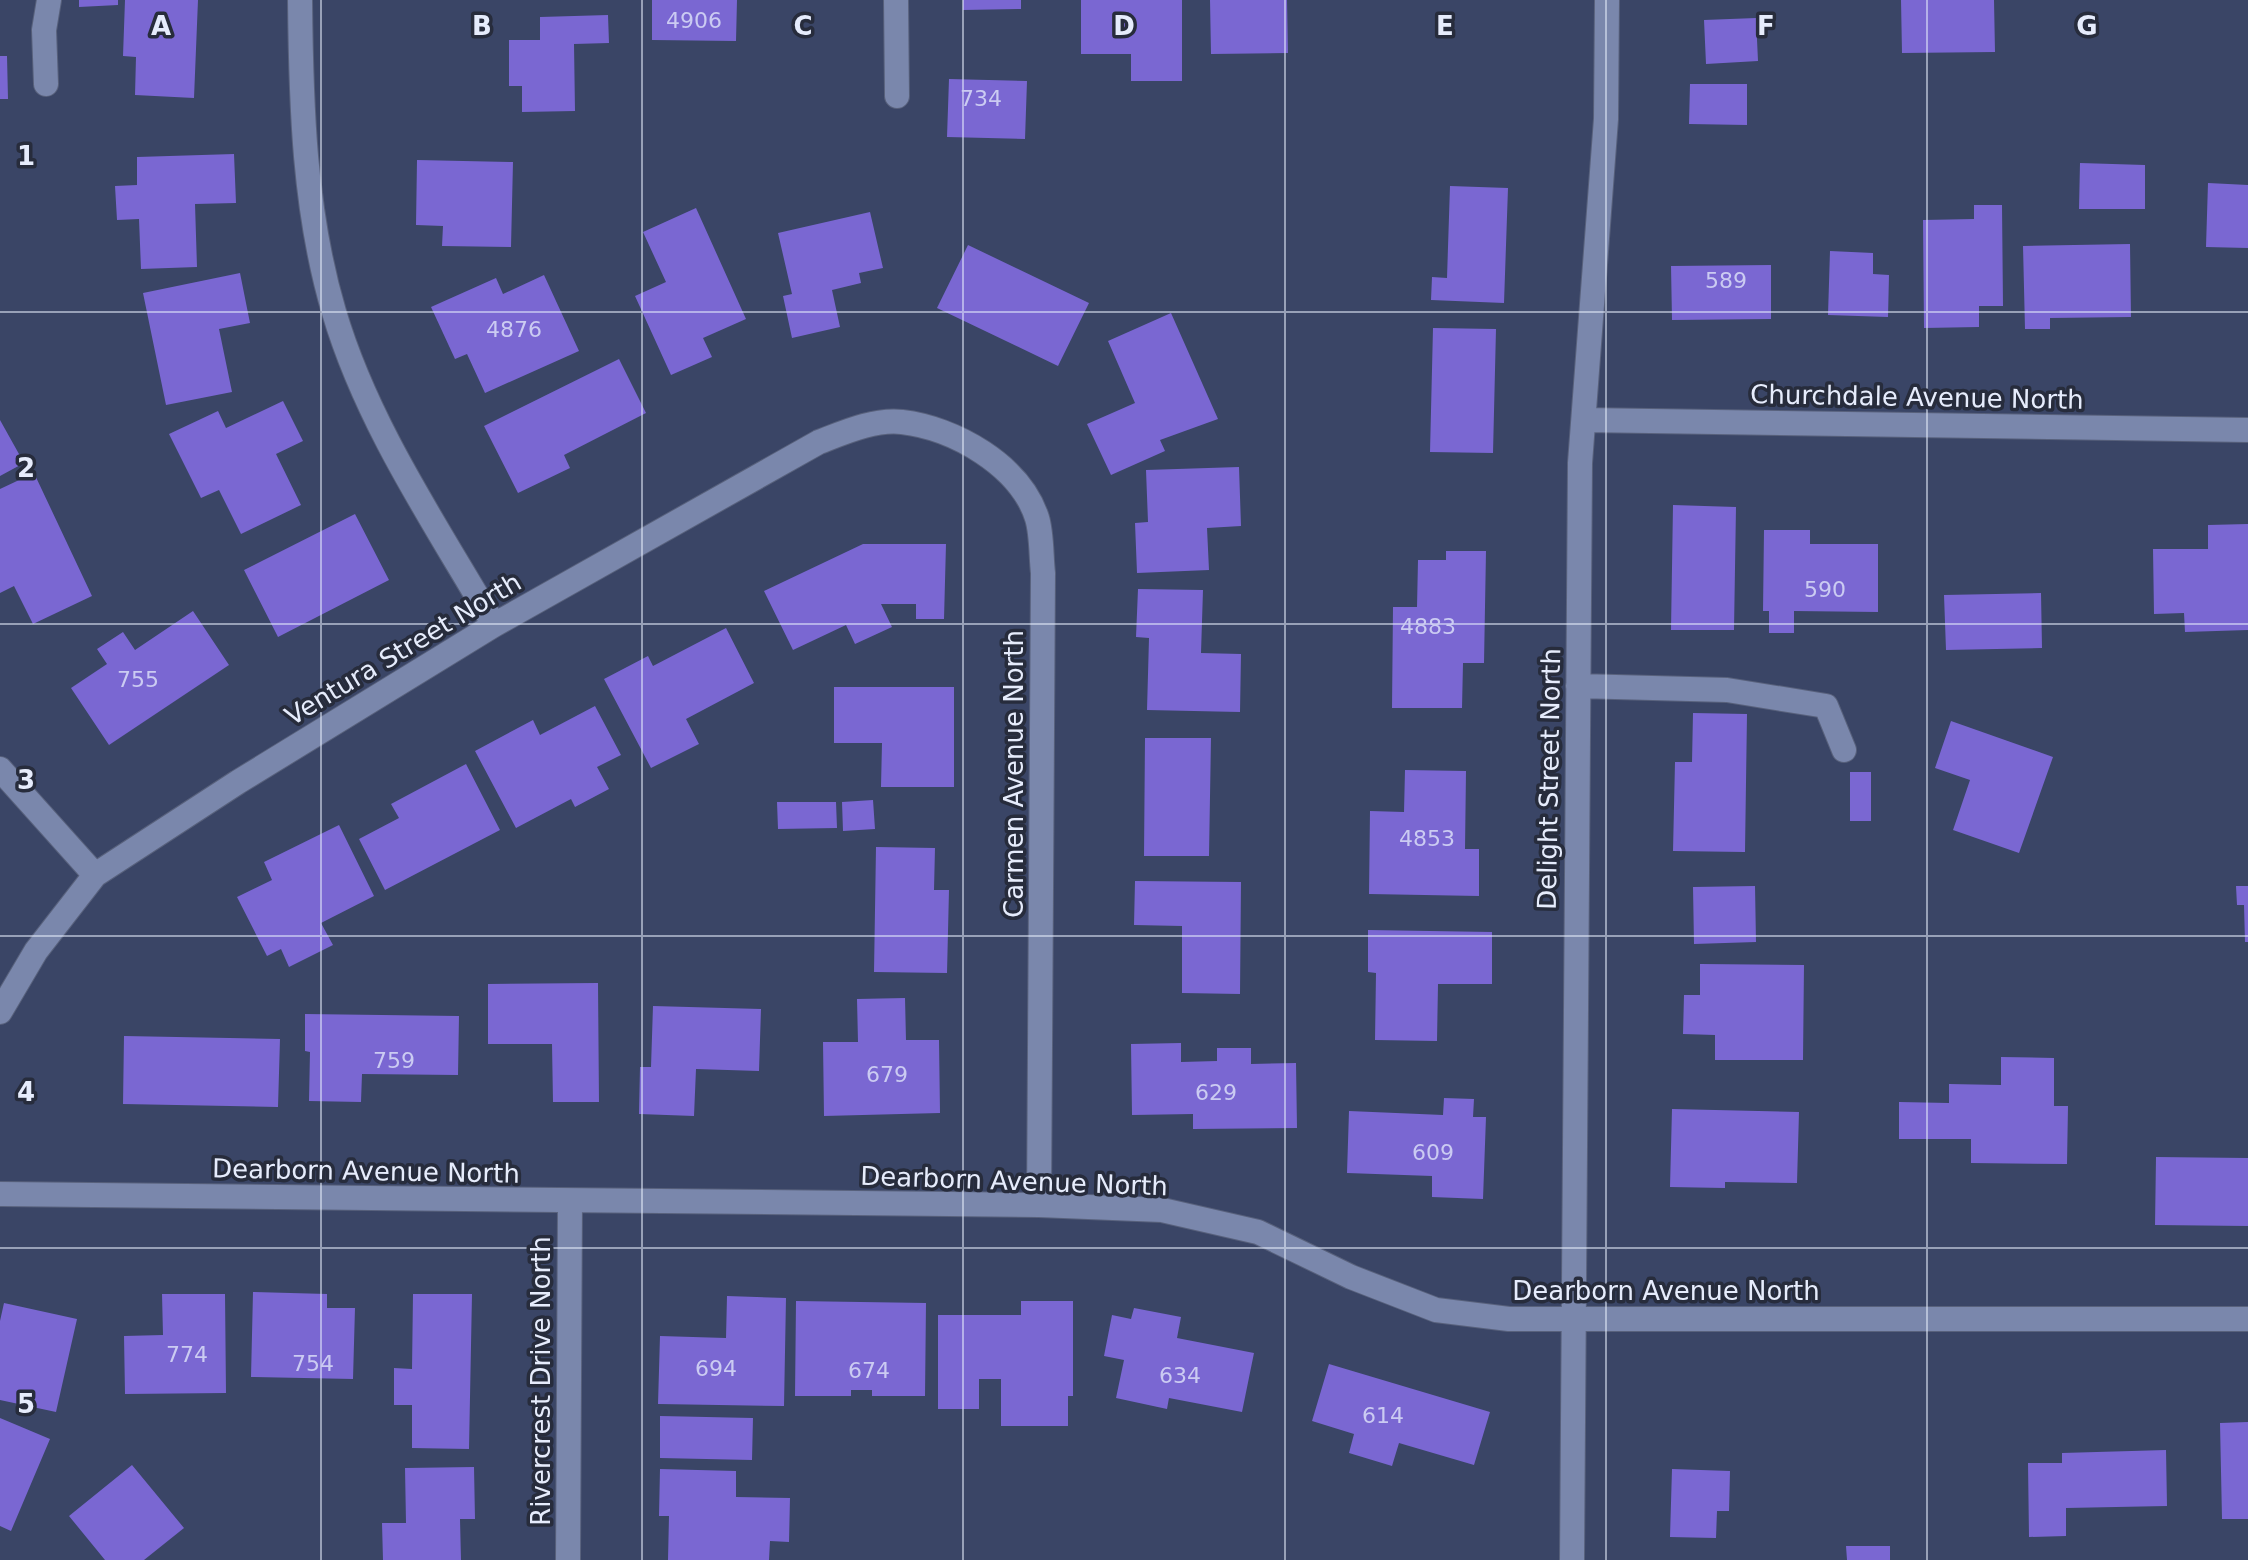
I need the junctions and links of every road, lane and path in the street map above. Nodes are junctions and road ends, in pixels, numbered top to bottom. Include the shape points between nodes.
1 (49, 0) edge
2 (300, 0) edge
3 (896, 0) edge
4 (1607, 0) edge
5 (46, 84) dead end
6 (897, 96) dead end
7 (1585, 420) junction
8 (901, 421) joint
9 (2248, 430) edge
10 (494, 625) junction
11 (1578, 686) junction
12 (1844, 750) dead end
13 (0, 769) edge
14 (95, 875) junction
15 (0, 1012) edge
16 (0, 1194) edge
17 (570, 1202) junction
18 (1039, 1205) junction
19 (2248, 1319) edge
20 (1572, 1321) junction
21 (568, 1560) edge
22 (1572, 1560) edge

1 - 5 street
2 - 10 street via 306,170 334,313 355,371 399,461
3 - 6 street
4 - 7 street, Delight Street North via 1606,119
7 - 9 street, Churchdale Avenue North
7 - 11 street, Delight Street North
8 - 10 street, Ventura Street North via 860,426 819,442
8 - 18 street, Carmen Avenue North via 955,436 989,457 1021,487 1037,518 1043,573
10 - 14 street, Ventura Street North
11 - 12 street via 1727,690 1826,706
11 - 20 street, Delight Street North
13 - 14 street
14 - 15 street, Ventura Street North via 36,951
16 - 17 street, Dearborn Avenue North
17 - 18 street, Dearborn Avenue North
17 - 21 street, Rivercrest Drive North
18 - 20 street, Dearborn Avenue North via 1162,1210 1258,1232 1436,1310
19 - 20 street, Dearborn Avenue North
20 - 22 street, Delight Street North

